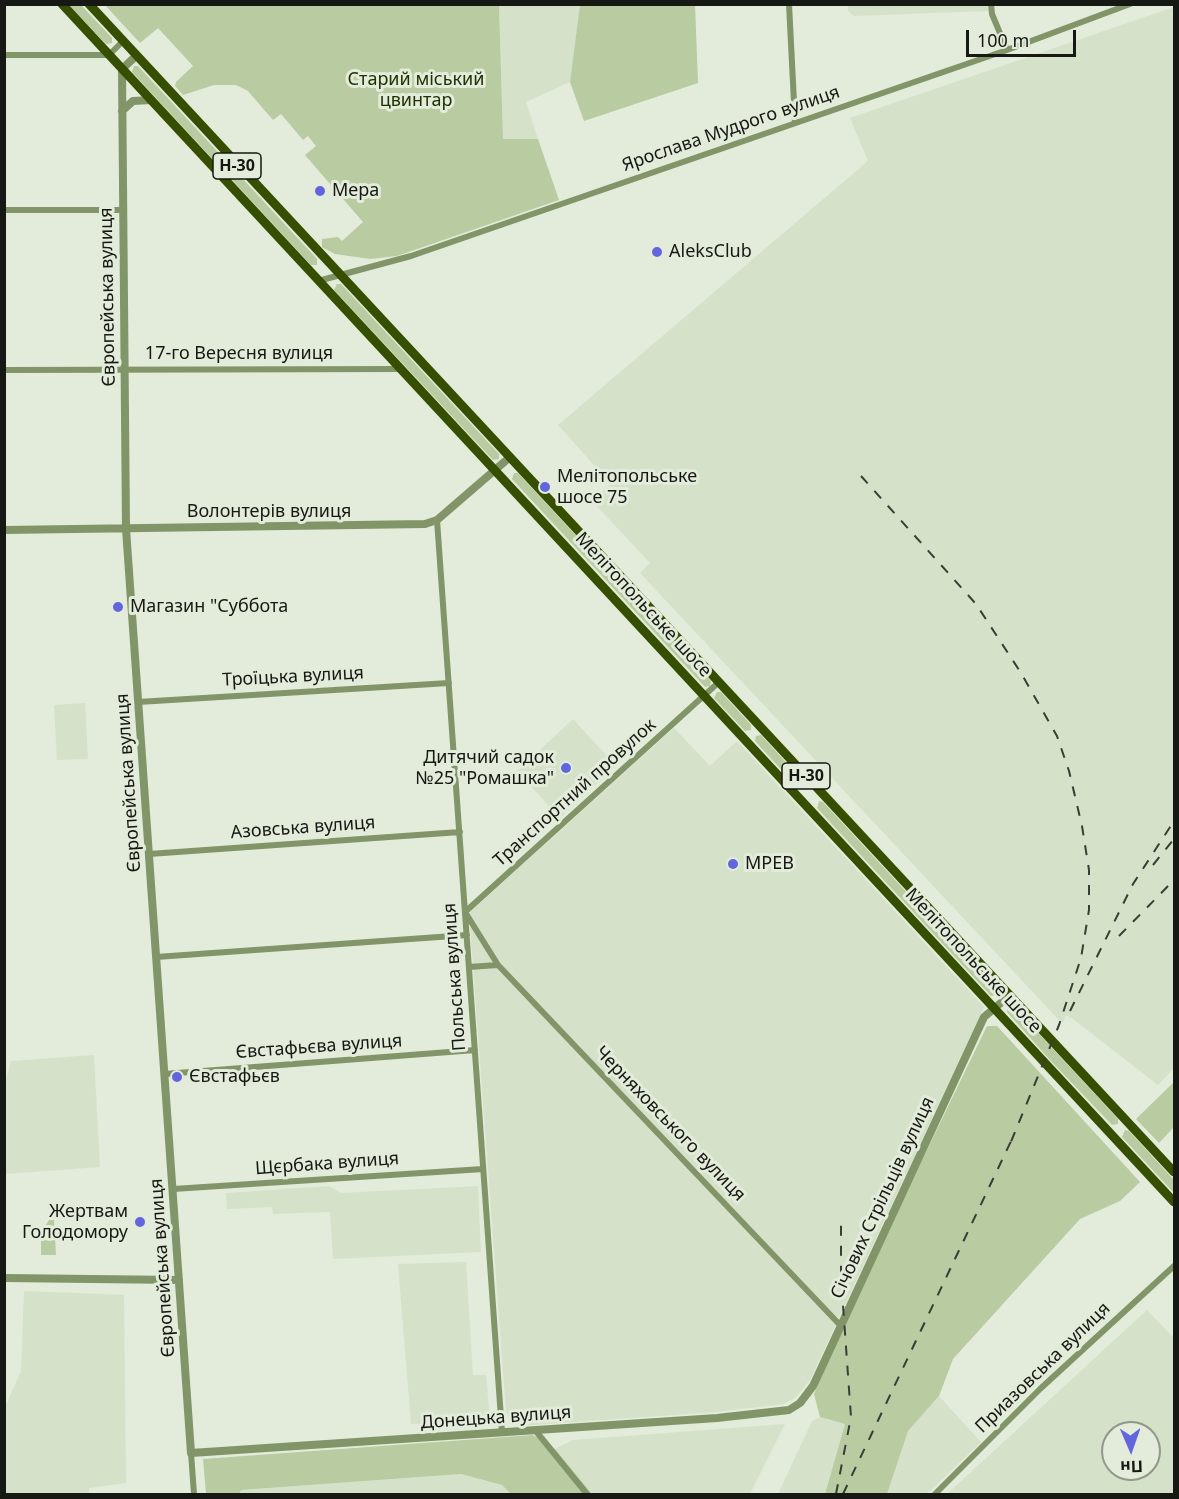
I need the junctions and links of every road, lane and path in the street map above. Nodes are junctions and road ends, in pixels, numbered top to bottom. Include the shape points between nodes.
1 (62, 4) edge
2 (89, 4) edge
3 (789, 4) edge
4 (991, 4) edge
5 (1130, 4) edge
6 (122, 42) junction
7 (1007, 50) junction
8 (109, 55) junction
9 (4, 56) edge
10 (136, 56) junction
11 (122, 69) junction
12 (151, 100) junction
13 (122, 111) junction
14 (795, 122) junction
15 (4, 210) edge
16 (122, 210) junction
17 (339, 275) junction
18 (318, 281) junction
19 (401, 369) junction
20 (4, 370) edge
21 (125, 370) junction
22 (510, 457) junction
23 (495, 470) junction
24 (437, 519) junction
25 (126, 529) junction
26 (4, 530) edge
27 (719, 682) junction
28 (449, 683) junction
29 (704, 696) junction
30 (138, 702) junction
31 (459, 832) junction
32 (149, 854) junction
33 (465, 912) junction
34 (467, 935) junction
35 (156, 957) junction
36 (498, 965) junction
37 (469, 967) junction
38 (1009, 996) junction
39 (995, 1009) junction
40 (475, 1050) junction
41 (165, 1074) junction
42 (483, 1168) junction
43 (1174, 1172) edge
44 (173, 1189) junction
45 (1174, 1202) edge
46 (1174, 1266) edge
47 (4, 1278) edge
48 (179, 1280) junction
49 (840, 1325) junction
50 (800, 1403) joint
51 (535, 1430) junction
52 (502, 1432) junction
53 (191, 1453) junction
54 (194, 1494) edge
55 (587, 1494) edge
56 (935, 1494) edge

1 - 8 main road, Мелітопольське шосе / Н-30
2 - 6 main road, Мелітопольське шосе / Н-30
3 - 14 street
4 - 7 street
5 - 7 street, Ярослава Мудрого вулиця
6 - 8 street
6 - 10 main road, Мелітопольське шосе / Н-30
7 - 14 street, Ярослава Мудрого вулиця
8 - 9 street
8 - 11 main road, Мелітопольське шосе / Н-30
10 - 11 street
10 - 17 main road, Мелітопольське шосе / Н-30
11 - 12 main road, Мелітопольське шосе / Н-30
11 - 13 street, Європейська вулиця
12 - 13 street via 133,101
12 - 18 main road, Мелітопольське шосе / Н-30
13 - 16 street, Європейська вулиця
14 - 17 street, Ярослава Мудрого вулиця via 411,256
15 - 16 street
16 - 21 street, Європейська вулиця
17 - 18 street, Ярослава Мудрого вулиця
17 - 22 main road, Мелітопольське шосе / Н-30
18 - 19 main road, Мелітопольське шосе / Н-30
19 - 21 street, 17-го Вересня вулиця
19 - 23 main road, Мелітопольське шосе / Н-30
20 - 21 street, 17-го Вересня вулиця
21 - 25 street, Європейська вулиця
22 - 23 street, Волонтерів вулиця
22 - 27 main road, Мелітопольське шосе / Н-30
23 - 24 street, Волонтерів вулиця
23 - 29 main road, Мелітопольське шосе / Н-30
24 - 25 street, Волонтерів вулиця via 410,526
24 - 28 street, Польська вулиця
25 - 26 street, Волонтерів вулиця
25 - 30 street, Європейська вулиця
27 - 29 street, Транспортний провулок
27 - 38 main road, Мелітопольське шосе / Н-30
28 - 30 street, Троїцька вулиця
28 - 31 street, Польська вулиця
29 - 33 street, Транспортний провулок
29 - 39 main road, Мелітопольське шосе / Н-30
30 - 32 street, Європейська вулиця
31 - 32 street, Азовська вулиця
31 - 33 street, Польська вулиця
32 - 35 street, Європейська вулиця
33 - 34 street, Польська вулиця
33 - 36 street, Черняховського вулиця
34 - 35 street
34 - 37 street, Польська вулиця
35 - 41 street, Європейська вулиця
36 - 37 street
36 - 49 street, Черняховського вулиця
37 - 40 street, Польська вулиця
38 - 39 street, Січових Стрільців вулиця
38 - 43 main road, Мелітопольське шосе / Н-30
39 - 45 main road, Мелітопольське шосе / Н-30
39 - 49 street, Січових Стрільців вулиця via 984,1017
40 - 41 street, Євстафьєва вулиця
40 - 42 street, Польська вулиця
41 - 44 street, Європейська вулиця
42 - 44 street, Щєрбака вулиця
42 - 52 street, Польська вулиця
44 - 48 street, Європейська вулиця
46 - 56 street, Приазовська вулиця via 1040,1389
47 - 48 street
48 - 53 street, Європейська вулиця
49 - 50 street, Січових Стрільців вулиця via 813,1386
50 - 51 street, Донецька вулиця via 789,1410 717,1418
51 - 52 street, Донецька вулиця
51 - 55 street
52 - 53 street, Донецька вулиця
53 - 54 street, Європейська вулиця

